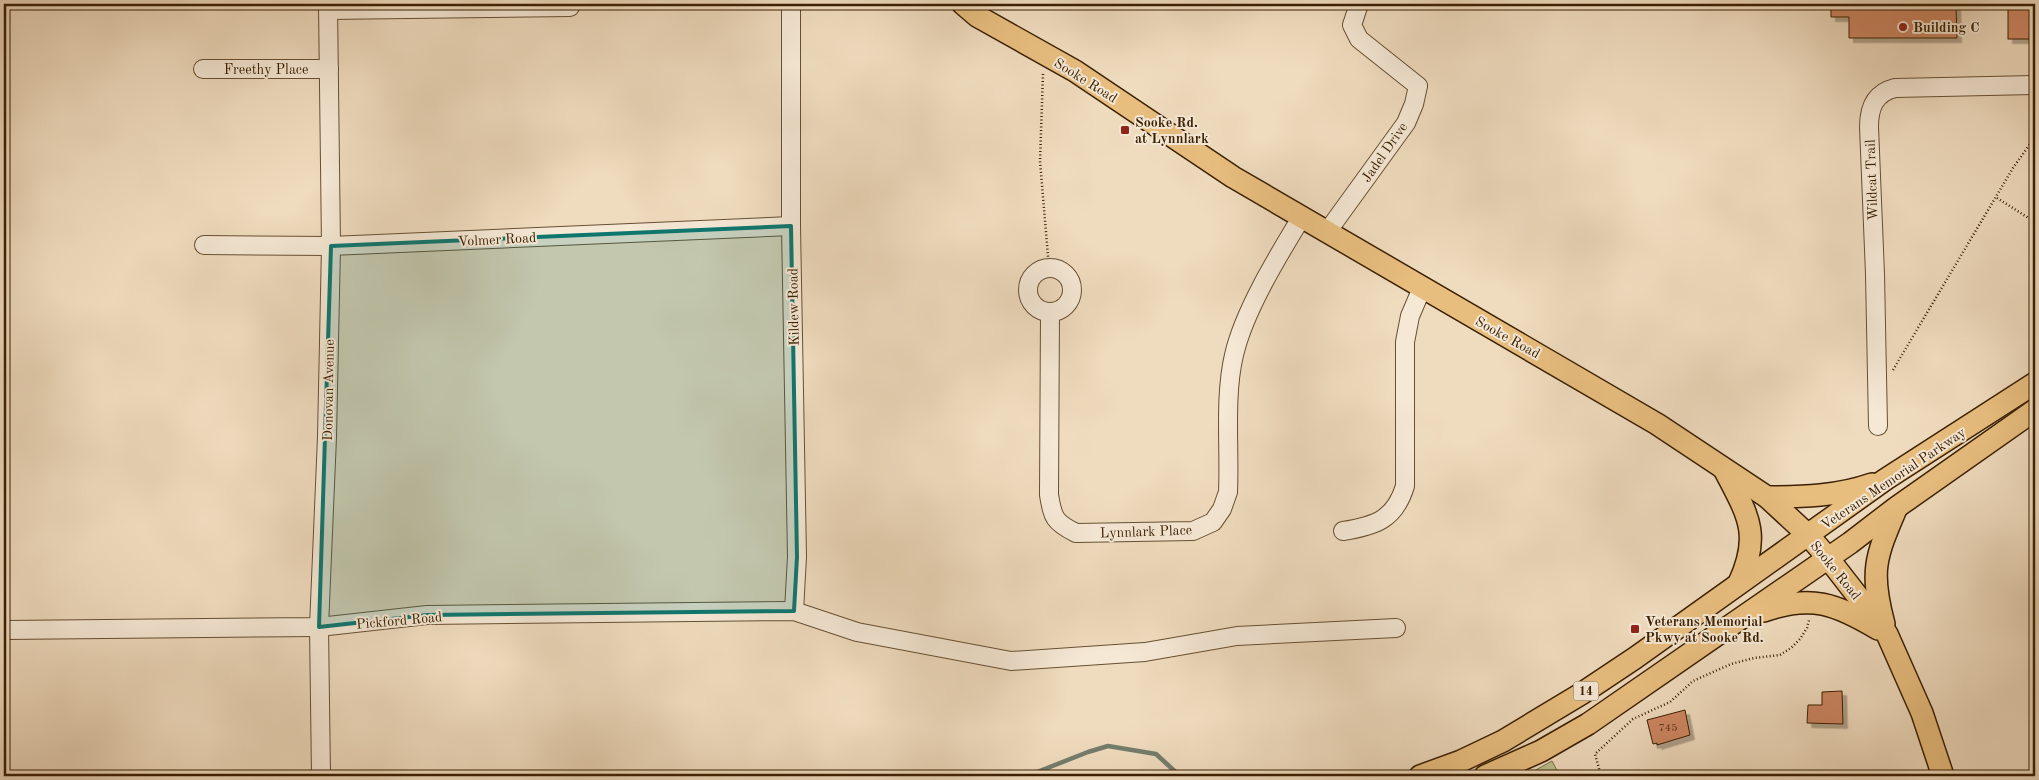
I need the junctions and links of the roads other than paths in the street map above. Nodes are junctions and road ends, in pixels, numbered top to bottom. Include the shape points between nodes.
1 (791, 4) edge
2 (962, 4) edge
3 (1360, 4) edge
4 (328, 7) edge
5 (570, 7) dead end
6 (202, 69) dead end
7 (329, 69) junction
8 (2035, 86) edge
9 (1301, 218) junction
10 (791, 226) junction
11 (1327, 232) junction
12 (204, 245) dead end
13 (331, 246) junction
14 (1422, 288) junction
15 (1050, 312) junction
16 (2035, 383) edge
17 (2035, 410) edge
18 (1878, 426) dead end
19 (1722, 467) junction
20 (1886, 479) junction
21 (1767, 497) junction
22 (1897, 507) junction
23 (1344, 531) dead end
24 (1808, 535) junction
25 (1828, 558) junction
26 (1739, 584) junction
27 (794, 611) junction
28 (1733, 624) junction
29 (319, 627) junction
30 (1396, 628) dead end
31 (4, 630) edge
32 (1887, 634) junction
33 (320, 776) edge
34 (1420, 776) edge
35 (1485, 776) edge
36 (1943, 776) edge

1 - 10 street, Kildew Road
2 - 9 main road, Sooke Road via 977,16 1075,71 1233,177
3 - 11 street, Jadel Drive via 1352,25 1359,39 1418,86 1406,123
4 - 5 street
4 - 7 street, Donovan Avenue
6 - 7 street, Freethy Place
7 - 13 street, Donovan Avenue
8 - 18 street, Wildcat Trail via 1895,88 1886,90 1872,104 1868,127
9 - 11 main road, Sooke Road
9 - 15 street, Lynnlark Place via 1244,324 1234,355 1230,385 1228,492 1213,522 1193,531 1076,533 1060,525 1053,514 1049,495
10 - 13 street, Volmer Road
10 - 27 street, Kildew Road via 797,557
11 - 14 main road, Sooke Road
12 - 13 street, Volmer Road
13 - 29 street, Donovan Avenue via 328,437
14 - 19 main road, Sooke Road via 1642,414
14 - 23 street via 1410,316 1405,342 1405,486 1401,499 1384,519
15 - 15 street via 1033,304 1029,295 1032,277 1039,270 1049,268 1059,269 1072,284 1068,303
16 - 20 main road, Veterans Memorial Parkway
17 - 22 main road, Veterans Memorial Parkway
19 - 21 main road, Sooke Road
19 - 26 main road via 1746,512 1751,536 1748,563
20 - 21 main road via 1837,493
20 - 24 main road, Veterans Memorial Parkway
21 - 24 main road, Sooke Road
22 - 25 main road, Veterans Memorial Parkway
22 - 32 main road via 1881,543 1876,573 1877,599
24 - 25 main road, Sooke Road
24 - 26 main road, Veterans Memorial Parkway / 14
25 - 28 main road, Veterans Memorial Parkway / 14
25 - 32 main road, Sooke Road
26 - 34 main road, Veterans Memorial Parkway / 14 via 1545,717 1461,761
27 - 29 street, Pickford Road via 427,615
27 - 30 street, Pickford Road via 857,632 1011,661 1145,652 1238,636
28 - 32 main road via 1780,605 1816,601 1840,608
28 - 35 main road, Veterans Memorial Parkway / 14 via 1588,724
29 - 31 street, Pickford Road
29 - 33 street, Donovan Avenue
32 - 36 main road, Sooke Road via 1922,713

